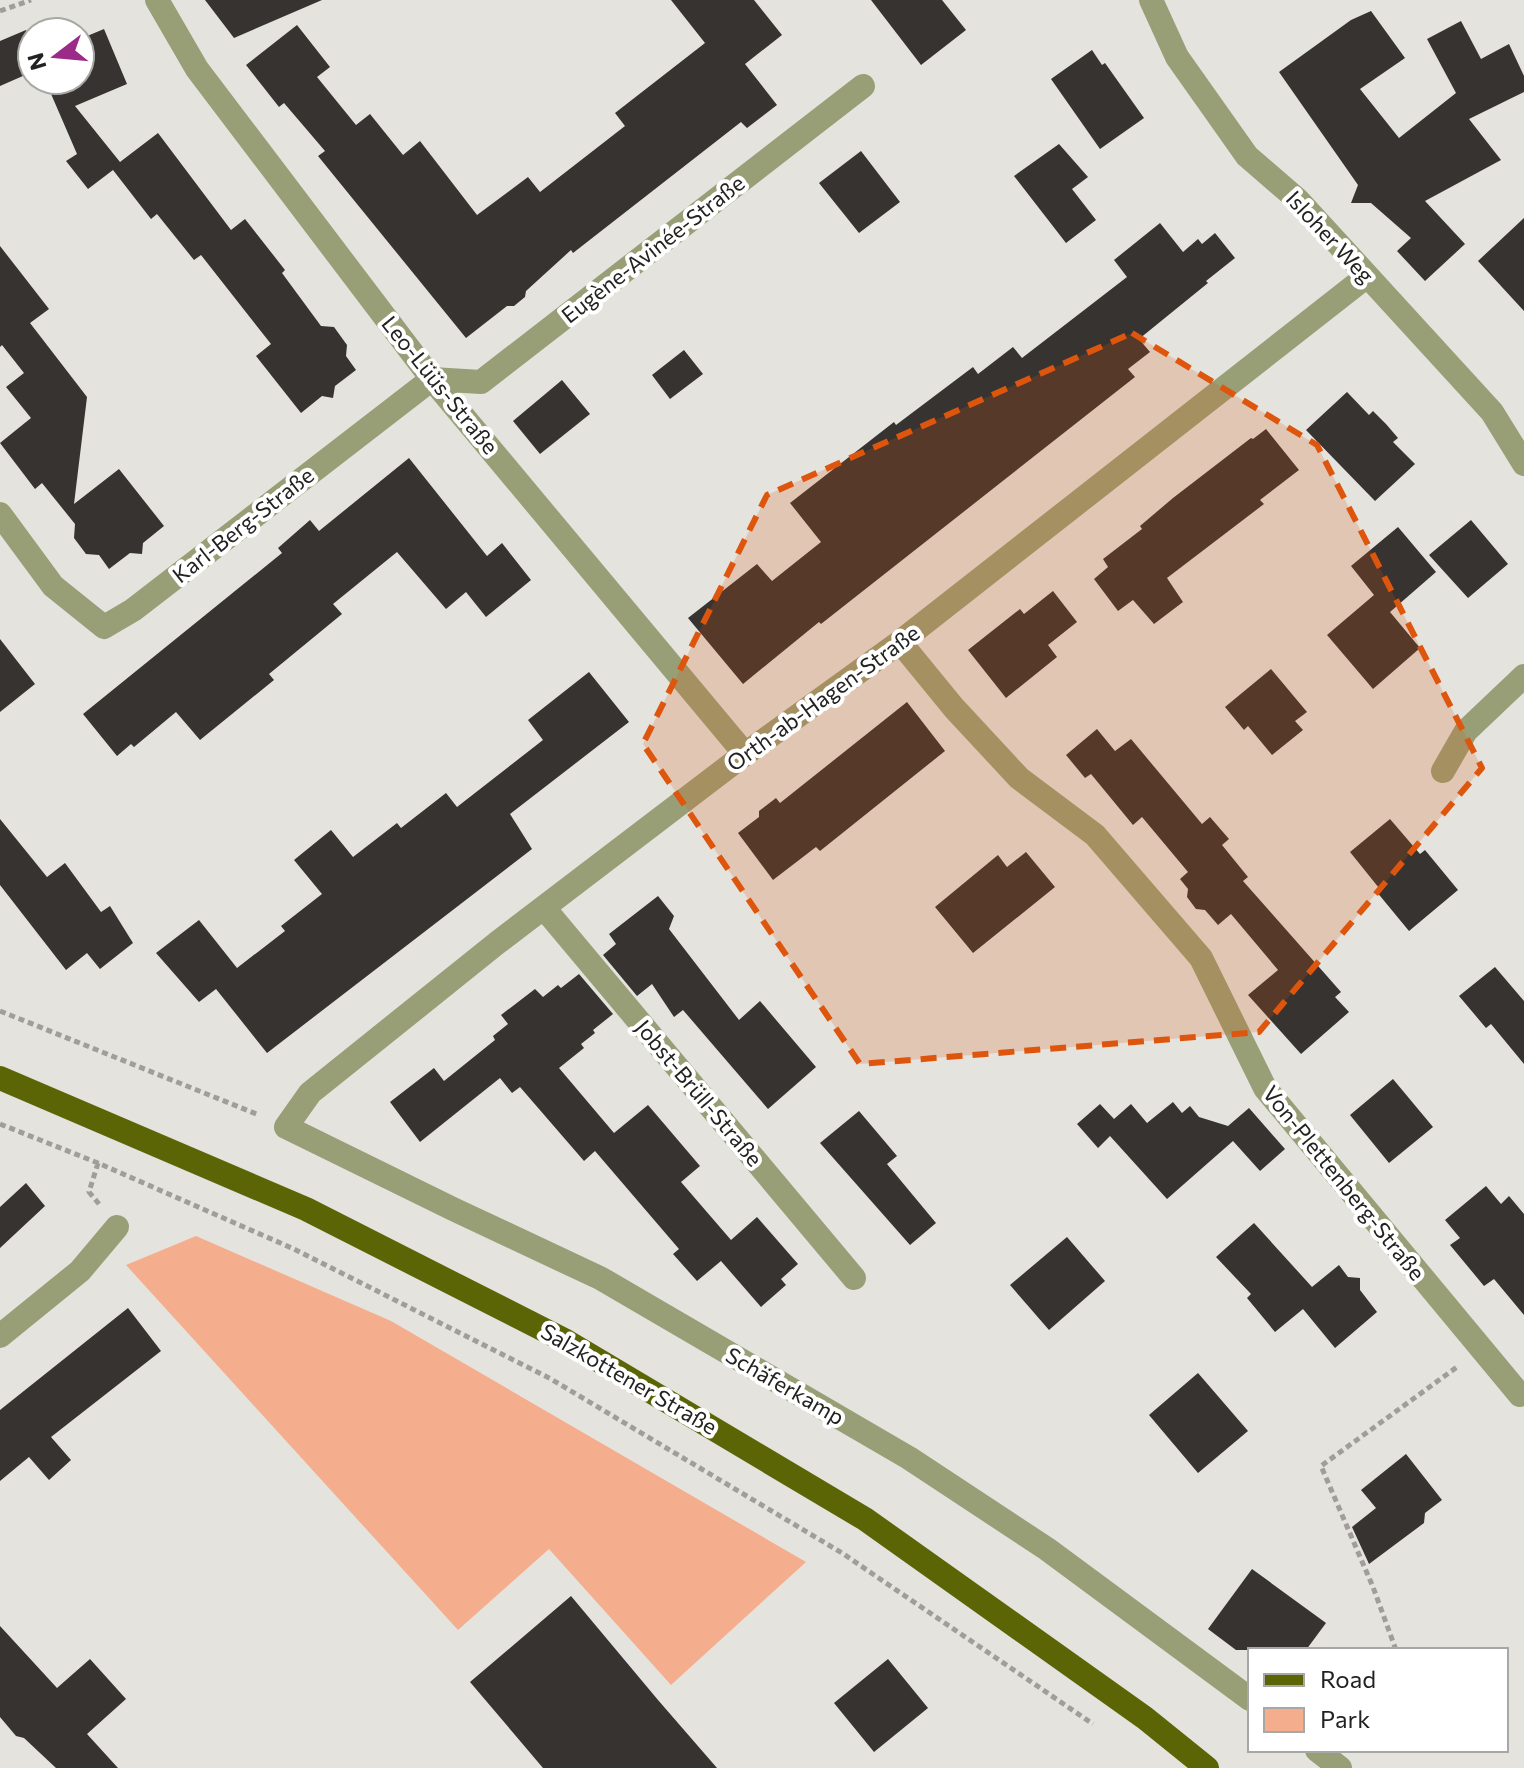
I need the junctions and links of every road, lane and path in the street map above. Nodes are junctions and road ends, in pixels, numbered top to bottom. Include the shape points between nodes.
1 (31, 0) edge
2 (157, 0) edge
3 (1151, 0) edge
4 (0, 11) edge
5 (863, 86) dead end
6 (1367, 276) junction
7 (432, 379) junction
8 (1524, 464) edge
9 (0, 514) edge
10 (900, 642) junction
11 (1524, 676) edge
12 (745, 754) junction
13 (1443, 771) dead end
14 (544, 908) junction
15 (0, 1011) edge
16 (0, 1078) edge
17 (0, 1124) edge
18 (286, 1127) junction
19 (98, 1163) junction
20 (117, 1227) joint
21 (854, 1278) dead end
22 (0, 1336) edge
23 (1480, 1350) junction
24 (1520, 1395) dead end
25 (1395, 1648) edge
26 (1248, 1698) edge
27 (1095, 1726) dead end
28 (1320, 1752) edge
29 (1207, 1768) edge
30 (1340, 1768) edge

1 - 4 path
2 - 7 street, Leo-Lüüs-Straße via 197,69
3 - 6 street, Isloher Weg via 1177,57 1247,156 1298,200
5 - 7 street, Eugène-Avinée-Straße via 481,382
6 - 8 street, Isloher Weg via 1492,412
6 - 10 street, Orth-ab-Hagen-Straße
7 - 9 street, Karl-Berg-Straße via 104,627 53,586
7 - 12 street, Leo-Lüüs-Straße
10 - 12 street, Orth-ab-Hagen-Straße
10 - 23 street, Von-Plettenberg-Straße via 1019,778 1095,835 1201,958 1265,1088
11 - 13 street via 1466,731
12 - 14 street, Orth-ab-Hagen-Straße
14 - 18 street, Orth-ab-Hagen-Straße via 310,1093
14 - 21 street, Jobst-Brüll-Straße
15 - 18 path
16 - 29 main road, Salzkottener Straße via 306,1209 566,1341 865,1519
17 - 19 path
18 - 26 street, Schäferkamp via 600,1278 909,1458 1047,1549
19 - 20 path via 89,1192
19 - 27 path via 294,1249 551,1379 842,1553
20 - 22 street via 80,1271
23 - 24 street, Von-Plettenberg-Straße
23 - 25 path via 1321,1466
28 - 30 street

